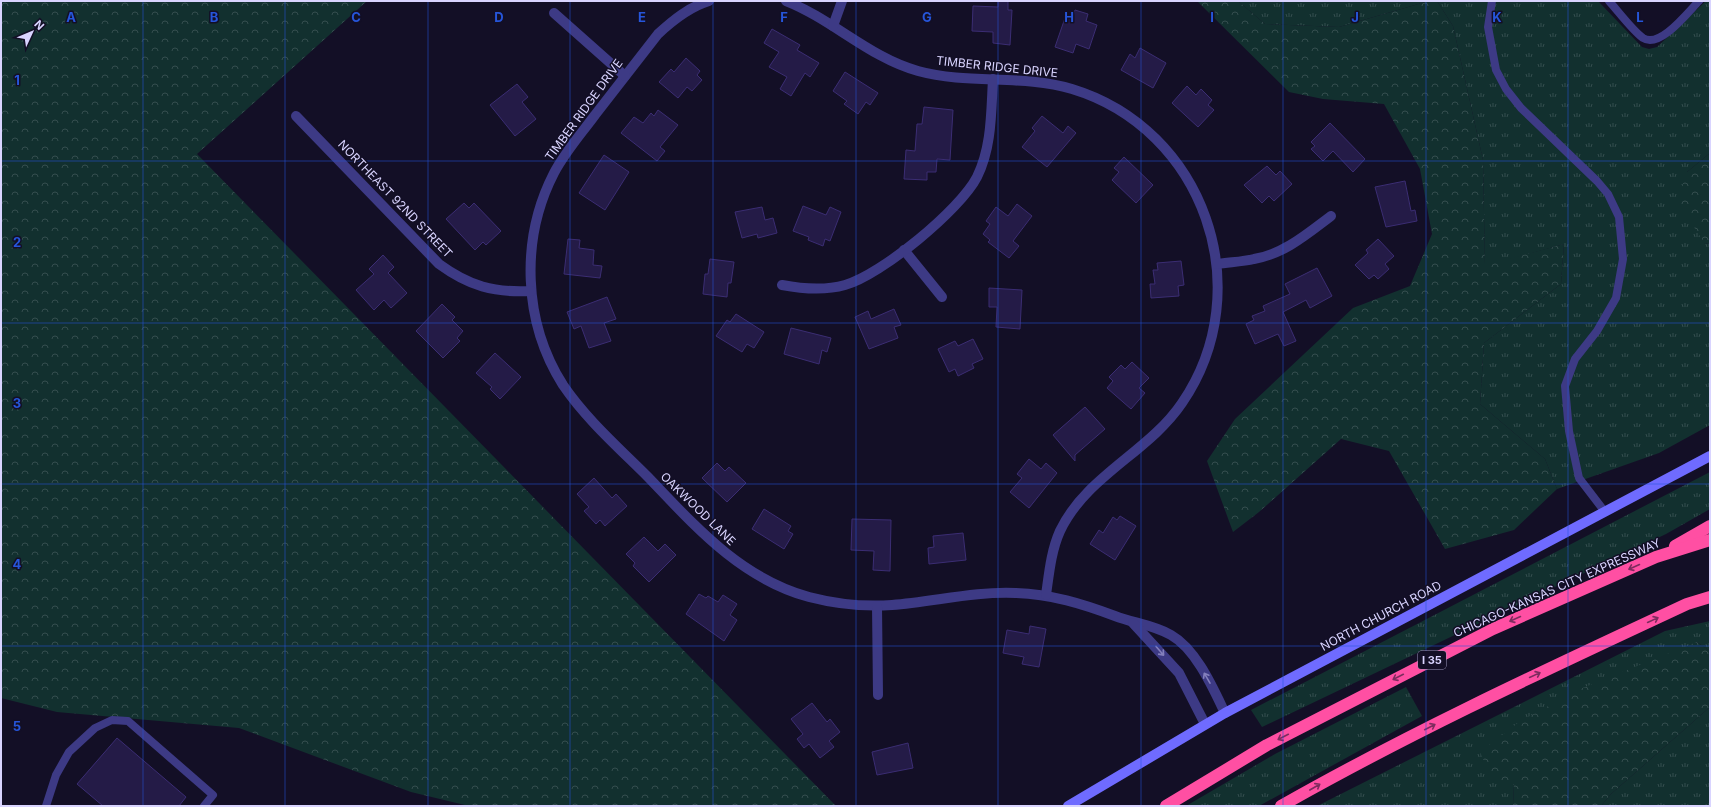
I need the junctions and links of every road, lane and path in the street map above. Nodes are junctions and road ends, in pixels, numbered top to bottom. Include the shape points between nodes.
1 (709, 1) edge
2 (786, 1) edge
3 (842, 1) edge
4 (1492, 1) edge
5 (1609, 1) edge
6 (1699, 1) edge
7 (554, 13) dead end
8 (833, 26) junction
9 (625, 76) junction
10 (993, 79) junction
11 (296, 116) dead end
12 (1331, 216) dead end
13 (904, 250) junction
14 (1217, 264) junction
15 (782, 285) dead end
16 (531, 291) junction
17 (942, 297) dead end
18 (1710, 456) edge
19 (1605, 512) junction
20 (1710, 526) edge
21 (1710, 540) edge
22 (1656, 557) junction
23 (1046, 595) junction
24 (1710, 597) edge
25 (1710, 602) edge
26 (1687, 604) junction
27 (877, 606) junction
28 (1133, 622) junction
29 (878, 695) dead end
30 (1226, 712) junction
31 (1205, 724) junction
32 (46, 806) edge
33 (204, 806) edge
34 (1068, 806) edge
35 (1166, 806) edge
36 (1281, 806) edge

1 - 9 street, TIMBER RIDGE DRIVE via 689,9 672,21 658,34
2 - 8 street, TIMBER RIDGE DRIVE
3 - 8 street
4 - 19 lane via 1488,27 1496,70 1506,89 1521,108 1597,181 1608,194 1619,217 1623,259 1616,298 1597,331 1575,359 1565,386 1568,431 1580,478
5 - 6 lane via 1644,38 1653,41 1664,36
7 - 9 street
8 - 10 street, TIMBER RIDGE DRIVE via 881,55 918,71 941,76
9 - 16 street, TIMBER RIDGE DRIVE via 554,173 536,225 532,247
10 - 13 street via 989,139 977,177 955,208
10 - 14 street, TIMBER RIDGE DRIVE via 1052,84 1073,90 1116,108 1137,122 1173,157 1196,193 1206,216
11 - 16 street, NORTHEAST 92ND STREET via 439,264 473,285 512,292
12 - 14 street via 1298,241 1273,254
13 - 15 street via 883,267 845,285 810,289
13 - 17 street
14 - 23 street, TIMBER RIDGE DRIVE via 1217,312 1205,361 1183,402 1168,422 1093,488 1069,514 1053,551
16 - 27 street, OAKWOOD LANE via 542,341 563,385 581,408 713,544 758,576 781,587 829,602
18 - 19 main road, NORTH CHURCH ROAD
19 - 30 main road, NORTH CHURCH ROAD
20 - 22 highway
21 - 22 highway, CHICAGO-KANSAS CITY EXPRESSWAY / I 35
22 -> 35 highway, CHICAGO-KANSAS CITY EXPRESSWAY / I 35 via 1486,632 1267,745
23 - 27 street, OAKWOOD LANE via 986,594
23 - 28 street, OAKWOOD LANE
24 - 26 highway
25 - 26 highway
36 -> 26 highway via 1500,691
27 - 29 street
30 -> 28 street, OAKWOOD LANE via 1206,675 1190,652 1174,636
28 -> 31 street, OAKWOOD LANE via 1179,673
30 - 31 main road, NORTH CHURCH ROAD
31 - 34 main road, NORTH CHURCH ROAD
32 - 33 lane via 56,775 69,752 95,728 112,720 128,721 213,795

